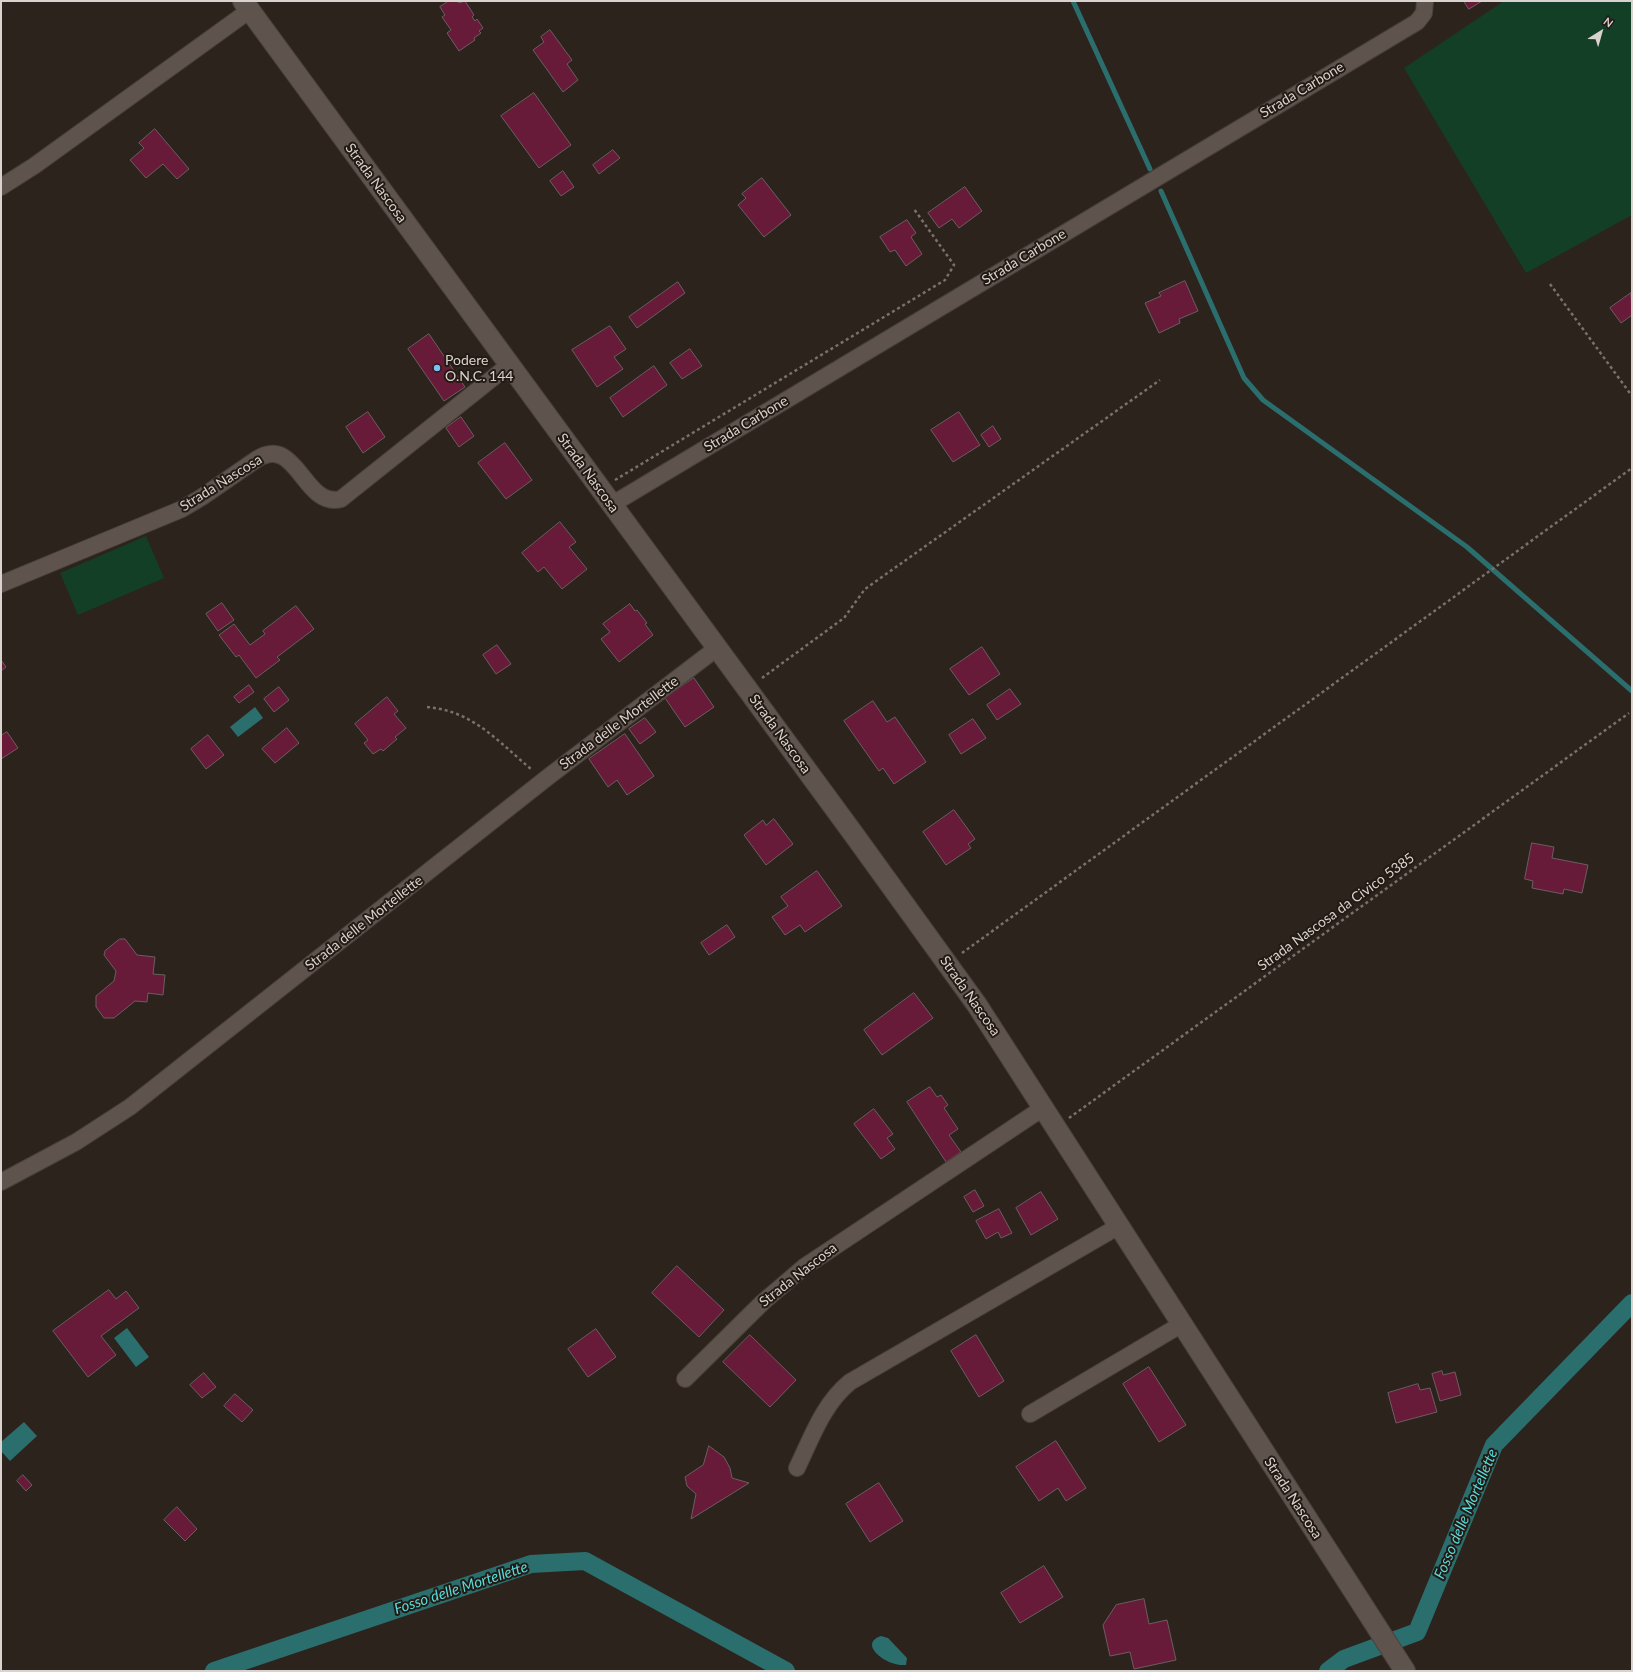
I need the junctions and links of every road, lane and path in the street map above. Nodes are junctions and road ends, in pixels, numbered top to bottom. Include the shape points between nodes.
1 (1425, 1) edge
2 (246, 6) edge
3 (1, 187) edge
4 (914, 209) dead end
5 (1550, 284) dead end
6 (509, 365) junction
7 (1160, 380) dead end
8 (1632, 396) edge
9 (1632, 468) edge
10 (605, 497) junction
11 (1, 584) edge
12 (717, 648) junction
13 (746, 689) junction
14 (427, 707) dead end
15 (1628, 713) dead end
16 (548, 777) junction
17 (947, 964) junction
18 (1043, 1108) junction
19 (1056, 1127) junction
20 (1, 1182) edge
21 (1119, 1226) junction
22 (1182, 1324) junction
23 (685, 1379) dead end
24 (1030, 1414) dead end
25 (798, 1468) dead end
26 (1405, 1671) edge

1 - 10 street, Strada Carbone via 1424,13 1417,22
2 - 3 street via 34,166
2 - 6 street, Strada Nascosa
4 - 10 path via 954,265 945,280
5 - 8 path
6 - 10 street, Strada Nascosa
6 - 11 street, Strada Nascosa via 341,500 325,499 285,458 275,454 266,455 182,509
7 - 13 path via 865,589 844,618
9 - 17 path
10 - 12 street, Strada Nascosa
12 - 13 street, Strada Nascosa
12 - 16 street, Strada delle Mortellette
13 - 17 street, Strada Nascosa
14 - 16 path via 444,709 477,724 532,770
15 - 19 path, Strada Nascosa da Civico 5385
16 - 20 street, Strada delle Mortellette via 130,1107 76,1142
17 - 18 street, Strada Nascosa via 996,1033
18 - 19 street, Strada Nascosa
18 - 23 street, Strada Nascosa via 804,1267 763,1302
19 - 21 street, Strada Nascosa
21 - 22 street, Strada Nascosa
21 - 25 street via 850,1382 828,1405
22 - 24 street
22 - 26 street, Strada Nascosa

